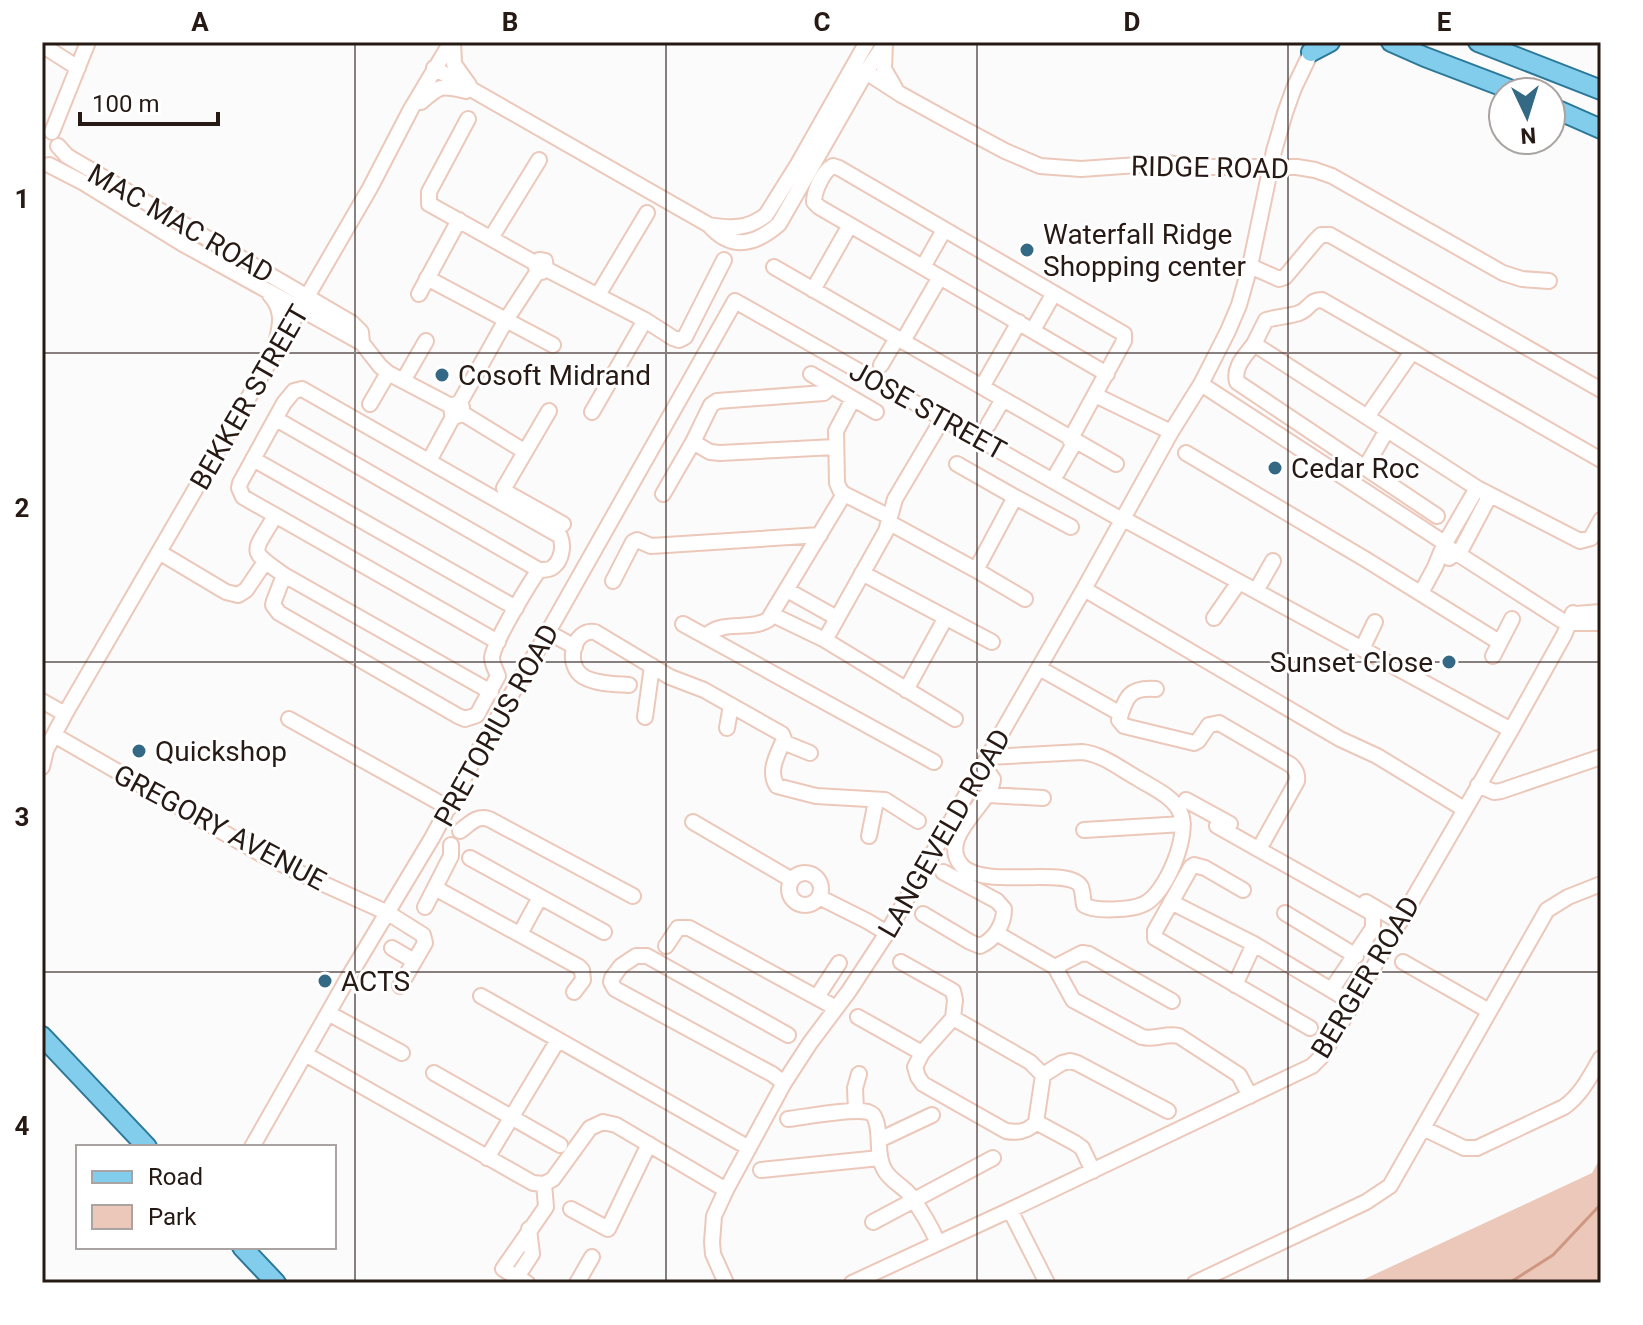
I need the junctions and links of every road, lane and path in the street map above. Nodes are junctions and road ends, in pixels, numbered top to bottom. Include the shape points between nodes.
1 (88, 42) edge
2 (452, 42) edge
3 (867, 42) edge
4 (1330, 42) edge
5 (1391, 42) edge
6 (1478, 42) edge
7 (886, 43) edge
8 (42, 45) edge
9 (1311, 49) edge
10 (78, 68) junction
11 (434, 68) junction
12 (866, 72) junction
13 (1487, 81) edge
14 (1601, 90) edge
15 (476, 91) junction
16 (899, 93) junction
17 (831, 106) junction
18 (848, 106) junction
19 (411, 109) junction
20 (1567, 114) edge
21 (468, 119) dead end
22 (47, 129) edge
23 (1601, 129) edge
24 (58, 146) junction
25 (539, 160) dead end
26 (46, 166) edge
27 (1270, 168) junction
28 (647, 213) dead end
29 (459, 220) junction
30 (709, 225) junction
31 (850, 225) junction
32 (192, 229) junction
33 (944, 230) junction
34 (491, 238) junction
35 (183, 244) junction
36 (724, 260) dead end
37 (1250, 266) junction
38 (774, 267) dead end
39 (923, 267) junction
40 (540, 268) junction
41 (940, 277) junction
42 (427, 278) junction
43 (1549, 281) dead end
44 (265, 290) junction
45 (813, 290) junction
46 (1054, 293) junction
47 (419, 294) dead end
48 (598, 295) junction
49 (735, 301) joint
50 (303, 303) junction
51 (506, 320) junction
52 (645, 320) junction
53 (1019, 322) junction
54 (1033, 330) junction
55 (900, 340) junction
56 (426, 341) dead end
57 (1254, 344) junction
58 (553, 345) dead end
59 (1412, 352) junction
60 (273, 355) junction
61 (881, 365) dead end
62 (388, 373) junction
63 (811, 374) dead end
64 (1107, 374) junction
65 (403, 381) junction
66 (1201, 384) junction
67 (831, 386) junction
68 (982, 387) junction
69 (1601, 390) edge
70 (1095, 395) junction
71 (853, 399) junction
72 (1003, 399) junction
73 (370, 404) dead end
74 (456, 409) junction
75 (549, 411) dead end
76 (592, 412) dead end
77 (876, 412) dead end
78 (1367, 417) junction
79 (943, 418) junction
80 (276, 419) junction
81 (988, 425) dead end
82 (1387, 430) junction
83 (1171, 432) junction
84 (1072, 441) junction
85 (693, 442) junction
86 (835, 447) junction
87 (524, 451) junction
88 (1186, 453) dead end
89 (253, 459) junction
90 (1601, 460) edge
91 (429, 461) junction
92 (957, 464) dead end
93 (1116, 464) dead end
94 (1365, 468) junction
95 (1057, 473) dead end
96 (1484, 492) junction
97 (663, 494) dead end
98 (844, 494) junction
99 (1015, 497) junction
100 (275, 516) junction
101 (1437, 516) dead end
102 (890, 520) junction
103 (1122, 520) junction
104 (1601, 520) edge
105 (563, 524) dead end
106 (1071, 527) dead end
107 (820, 535) junction
108 (1450, 545) junction
109 (159, 552) junction
110 (1273, 561) dead end
111 (265, 562) junction
112 (539, 570) junction
113 (976, 570) junction
114 (862, 573) junction
115 (284, 575) junction
116 (613, 581) dead end
117 (1239, 582) junction
118 (1084, 589) junction
119 (787, 590) junction
120 (1256, 591) junction
121 (1421, 593) junction
122 (1025, 599) dead end
123 (516, 608) junction
124 (1601, 612) edge
125 (773, 615) junction
126 (837, 618) junction
127 (1214, 618) dead end
128 (1572, 618) junction
129 (945, 619) junction
130 (1512, 619) dead end
131 (1375, 622) dead end
132 (1601, 623) edge
133 (683, 624) dead end
134 (548, 632) junction
135 (707, 635) junction
136 (825, 640) junction
137 (498, 642) junction
138 (992, 642) dead end
139 (1499, 642) junction
140 (575, 647) junction
141 (1362, 649) junction
142 (1493, 656) dead end
143 (652, 666) junction
144 (1039, 668) junction
145 (629, 685) dead end
146 (1156, 689) dead end
147 (906, 690) junction
148 (491, 692) junction
149 (42, 701) edge
150 (731, 705) junction
151 (65, 714) junction
152 (1121, 714) junction
153 (645, 717) dead end
154 (289, 719) dead end
155 (955, 719) dead end
156 (727, 728) dead end
157 (1511, 730) junction
158 (54, 735) junction
159 (783, 742) junction
160 (44, 752) edge
161 (810, 753) dead end
162 (1601, 757) edge
163 (986, 761) junction
164 (934, 762) dead end
165 (42, 767) edge
166 (1478, 785) junction
167 (988, 795) junction
168 (1043, 798) dead end
169 (1186, 800) dead end
170 (876, 801) junction
171 (1464, 809) junction
172 (446, 813) junction
173 (918, 821) dead end
174 (693, 822) dead end
175 (1183, 824) junction
176 (1217, 826) dead end
177 (1084, 830) dead end
178 (460, 831) junction
179 (869, 836) dead end
180 (432, 838) junction
181 (1263, 842) junction
182 (451, 845) junction
183 (470, 858) dead end
184 (943, 872) dead end
185 (792, 880) junction
186 (1601, 884) edge
187 (435, 888) junction
188 (1243, 890) dead end
189 (633, 896) dead end
190 (540, 897) junction
191 (819, 897) junction
192 (1171, 902) junction
193 (425, 907) dead end
194 (388, 913) junction
195 (1285, 913) dead end
196 (923, 914) dead end
197 (1400, 922) junction
198 (604, 932) dead end
199 (887, 933) junction
200 (996, 933) junction
201 (520, 934) junction
202 (1254, 944) junction
203 (666, 946) dead end
204 (392, 948) dead end
205 (1356, 956) junction
206 (414, 961) junction
207 (901, 962) dead end
208 (1403, 962) dead end
209 (839, 963) dead end
210 (1055, 967) junction
211 (1235, 985) junction
212 (400, 986) dead end
213 (1332, 989) junction
214 (574, 992) dead end
215 (481, 996) dead end
216 (817, 997) junction
217 (1172, 1001) dead end
218 (1353, 1003) junction
219 (836, 1008) junction
220 (1489, 1011) junction
221 (328, 1013) junction
222 (858, 1017) dead end
223 (953, 1018) junction
224 (1310, 1028) dead end
225 (788, 1035) dead end
226 (42, 1036) edge
227 (558, 1040) junction
228 (402, 1053) dead end
229 (922, 1053) junction
230 (305, 1054) junction
231 (1601, 1058) edge
232 (434, 1073) dead end
233 (859, 1074) dead end
234 (1043, 1075) junction
235 (784, 1083) junction
236 (1250, 1096) junction
237 (856, 1111) junction
238 (1168, 1111) dead end
239 (932, 1115) dead end
240 (512, 1117) junction
241 (788, 1119) dead end
242 (1036, 1122) junction
243 (1423, 1128) junction
244 (879, 1140) junction
245 (649, 1144) junction
246 (145, 1145) edge
247 (253, 1145) edge
248 (560, 1145) dead end
249 (749, 1148) junction
250 (487, 1158) junction
251 (880, 1158) junction
252 (993, 1158) dead end
253 (761, 1170) dead end
254 (1093, 1171) junction
255 (544, 1184) junction
256 (726, 1190) junction
257 (914, 1201) junction
258 (571, 1209) dead end
259 (1010, 1210) junction
260 (873, 1222) dead end
261 (938, 1243) junction
262 (244, 1249) edge
263 (592, 1257) dead end
264 (511, 1277) edge
265 (276, 1283) edge
266 (577, 1283) edge
267 (726, 1283) edge
268 (852, 1283) edge
269 (1047, 1283) edge
270 (1195, 1283) edge

1 - 10 street
2 - 11 street, BEKKER STREET
2 - 15 street via 454,64
3 - 17 street
4 - 9 main road
5 - 13 main road
6 - 14 main road
7 - 12 street
7 - 16 street via 884,69
8 - 10 street
9 - 27 street, LANGEVELD ROAD
10 - 22 street
11 - 15 street
11 - 19 street, BEKKER STREET
12 - 16 street, RIDGE ROAD
12 - 17 street
12 - 18 street
15 - 19 street via 437,88
15 - 30 street
16 - 18 street via 877,90
16 - 27 street, RIDGE ROAD via 1040,166 1166,163
17 - 30 street via 766,215 738,228
18 - 30 street via 779,224 753,241 725,239
19 - 50 street, BEKKER STREET
20 - 23 main road
21 - 29 street via 428,199
22 - 24 street
24 - 26 street
24 - 32 street, MAC MAC ROAD
25 - 34 street
26 - 35 street, MAC MAC ROAD via 84,183
27 - 37 street, LANGEVELD ROAD
27 - 43 street, RIDGE ROAD via 1297,167 1332,176 1503,273
28 - 48 street
29 - 34 street
29 - 42 street
31 - 33 street via 814,202 831,166
31 - 39 street
31 - 45 street
32 - 35 street
32 - 50 street, MAC MAC ROAD
33 - 39 street
33 - 46 street
34 - 40 street
35 - 44 street, MAC MAC ROAD
36 - 52 street via 682,339
37 - 66 street, LANGEVELD ROAD via 1239,305
37 - 69 street via 1285,277 1321,235 1330,235
38 - 45 street
39 - 41 street
40 - 48 street
40 - 51 street
41 - 53 street
41 - 55 street
42 - 47 street
42 - 51 street
44 - 50 street, MAC MAC ROAD
44 - 60 street via 280,314
45 - 55 street
46 - 54 street
46 - 64 street via 1124,334
48 - 52 street
49 - 79 street, JOSE STREET
49 - 134 street, PRETORIUS ROAD
50 - 60 street, BEKKER STREET
50 - 62 street via 352,323
51 - 58 street
51 - 74 street
52 - 76 street
53 - 54 street
53 - 68 street
54 - 64 street
55 - 61 street
55 - 68 street
56 - 65 street
57 - 59 street via 1266,320 1300,313 1322,300
57 - 78 street
57 - 94 street via 1236,368 1237,382
59 - 78 street
59 - 90 street
60 - 109 street, BEKKER STREET
62 - 65 street
62 - 73 street
63 - 67 street
64 - 70 street
65 - 74 street
66 - 83 street, LANGEVELD ROAD
66 - 108 street
67 - 71 street
67 - 85 street via 818,394 717,401
68 - 72 street
70 - 83 street
70 - 84 street
71 - 77 street
71 - 86 street via 836,431
72 - 81 street
72 - 84 street
74 - 87 street
74 - 91 street
75 - 87 street
78 - 82 street
79 - 102 street via 895,499
79 - 103 street, JOSE STREET
80 - 89 street
80 - 91 street via 290,394 302,389
80 - 112 street
82 - 94 street
82 - 96 street
83 - 103 street, LANGEVELD ROAD
84 - 93 street
84 - 95 street
85 - 86 street via 720,453
85 - 97 street
86 - 98 street via 837,483
87 - 105 street via 505,491
88 - 121 street
89 - 100 street via 240,491 245,500
89 - 123 street
91 - 112 street via 560,536 562,549 554,566
92 - 99 street
94 - 101 street
96 - 104 street via 1580,541 1591,538
96 - 108 street
98 - 102 street
98 - 107 street
99 - 106 street
99 - 113 street
100 - 111 street via 257,546 257,555
100 - 137 street
102 - 113 street
102 - 114 street
103 - 117 street, JOSE STREET
103 - 118 street, LANGEVELD ROAD
107 - 116 street via 651,546 637,540
107 - 119 street
108 - 121 street
108 - 128 street via 1561,620
109 - 111 street via 238,595
109 - 151 street, BEKKER STREET
110 - 120 street
111 - 115 street
112 - 123 street
113 - 122 street
114 - 126 street
114 - 129 street
115 - 148 street
115 - 148 street via 273,605 279,613 458,716 476,716
117 - 120 street, JOSE STREET
117 - 127 street
118 - 144 street, LANGEVELD ROAD
118 - 171 street
119 - 125 street
119 - 126 street
120 - 141 street, JOSE STREET
121 - 139 street
123 - 137 street
124 - 128 street
125 - 135 street via 763,623 717,628
125 - 136 street
126 - 136 street
128 - 132 street
128 - 157 street, BERGER ROAD
129 - 138 street
129 - 147 street
130 - 139 street
131 - 141 street
133 - 135 street
134 - 140 street
134 - 172 street, PRETORIUS ROAD
135 - 164 street
136 - 147 street
137 - 148 street via 492,660 498,678
139 - 142 street
140 - 143 street via 583,633 592,631
140 - 145 street via 574,667 582,676
141 - 157 street, JOSE STREET
143 - 150 street
143 - 153 street
144 - 152 street
144 - 163 street, LANGEVELD ROAD
146 - 152 street via 1134,691
147 - 155 street
149 - 151 street
150 - 156 street
150 - 159 street via 782,734
151 - 158 street, BEKKER STREET
152 - 181 street via 1120,722 1127,728 1190,743 1198,741 1209,725 1219,723 1291,765 1297,781
154 - 172 street
157 - 166 street, BERGER ROAD
158 - 160 street, BEKKER STREET
158 - 194 street, GREGORY AVENUE via 261,854
159 - 161 street
159 - 170 street via 772,773 777,786 816,796
160 - 165 street, BEKKER STREET
162 - 166 street via 1501,791
163 - 167 street via 993,779
163 - 175 street via 1090,753 1168,798 1180,810
163 - 199 street, LANGEVELD ROAD
166 - 171 street, BERGER ROAD
167 - 168 street
167 - 175 street via 959,835 955,853 961,865 1001,878 1072,880 1081,888 1084,905 1097,910 1133,907 1153,898 1175,862
169 - 181 street
170 - 173 street via 890,802
170 - 179 street
171 - 197 street, BERGER ROAD
172 - 178 street
172 - 180 street, PRETORIUS ROAD
174 - 185 street
175 - 177 street
176 - 205 street via 1370,912 1373,928
178 - 182 street via 459,843
178 - 189 street via 475,819 489,819
180 - 182 street
180 - 194 street, PRETORIUS ROAD
181 - 197 street
182 - 187 street
183 - 190 street
184 - 200 street via 1002,906 1004,917
185 - 191 street via 801,873 816,877
185 - 191 street via 790,894 797,902 811,903
186 - 220 street via 1547,910
187 - 193 street
187 - 201 street
188 - 192 street via 1194,865
190 - 198 street
190 - 201 street
191 - 199 street
192 - 202 street
192 - 211 street via 1155,938
194 - 206 street, GREGORY AVENUE via 423,935 425,943
194 - 221 street, PRETORIUS ROAD
195 - 205 street
196 - 200 street via 977,945
197 - 218 street, BERGER ROAD
199 - 219 street, LANGEVELD ROAD
200 - 210 street
201 - 214 street via 582,970 583,980
202 - 211 street
202 - 213 street
203 - 216 street via 678,928 689,928
204 - 206 street
205 - 213 street
206 - 212 street
207 - 223 street via 953,991
208 - 220 street
209 - 216 street
210 - 217 street via 1089,954
210 - 236 street via 1076,1002 1142,1037 1183,1038 1239,1075
211 - 224 street
213 - 218 street
215 - 227 street
216 - 219 street
218 - 236 street, BERGER ROAD via 1312,1066
219 - 235 street, LANGEVELD ROAD
220 - 243 street
221 - 228 street
221 - 230 street, PRETORIUS ROAD
222 - 229 street
223 - 229 street
223 - 234 street via 1030,1062
225 - 235 street via 647,956 626,962 612,978 615,989
226 - 246 main road
227 - 240 street
227 - 249 street
229 - 242 street via 915,1067 923,1084 1006,1131 1022,1132
230 - 247 street, PRETORIUS ROAD
230 - 250 street
231 - 243 street via 1575,1099 1481,1147 1464,1148
232 - 240 street
233 - 237 street
234 - 238 street via 1062,1063 1077,1063
234 - 242 street
235 - 249 street, LANGEVELD ROAD
236 - 254 street, BERGER ROAD
237 - 241 street
237 - 244 street via 875,1116
239 - 244 street
240 - 248 street
240 - 250 street
242 - 254 street via 1082,1148
243 - 270 street via 1386,1190
244 - 251 street
245 - 255 street via 616,1125 597,1124
245 - 256 street
245 - 258 street via 608,1229
249 - 256 street, LANGEVELD ROAD
250 - 255 street
251 - 253 street
251 - 257 street via 890,1178
252 - 257 street
254 - 259 street, BERGER ROAD
255 - 264 street via 546,1207 529,1229 532,1254
256 - 267 street, LANGEVELD ROAD via 714,1216 712,1242
257 - 260 street
257 - 261 street
259 - 261 street, BERGER ROAD
259 - 269 street
261 - 268 street, BERGER ROAD
262 - 265 main road
263 - 266 street

